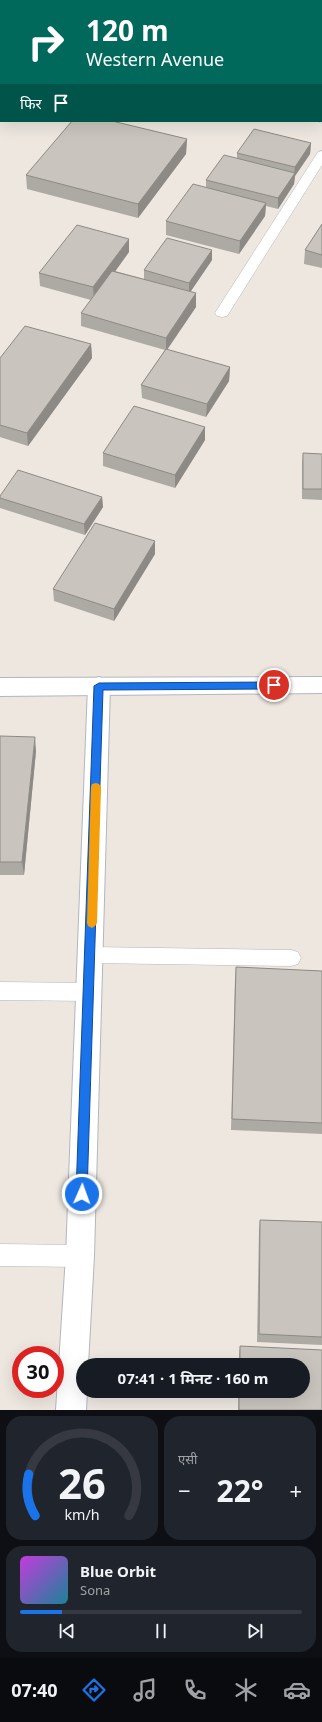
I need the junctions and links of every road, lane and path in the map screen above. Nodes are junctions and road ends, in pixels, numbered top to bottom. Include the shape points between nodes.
1 (322, 154) edge
2 (222, 313) dead end
3 (322, 685) edge
4 (99, 686) junction
5 (0, 687) edge
6 (91, 955) junction
7 (290, 958) dead end
8 (0, 991) edge
9 (89, 992) junction
10 (0, 1255) edge
11 (80, 1256) junction
12 (71, 1410) edge

1 - 2 lane
3 - 4 street
4 - 5 street
4 - 6 street
6 - 7 lane
6 - 9 street
8 - 9 lane
9 - 11 street
10 - 11 lane
11 - 12 street

